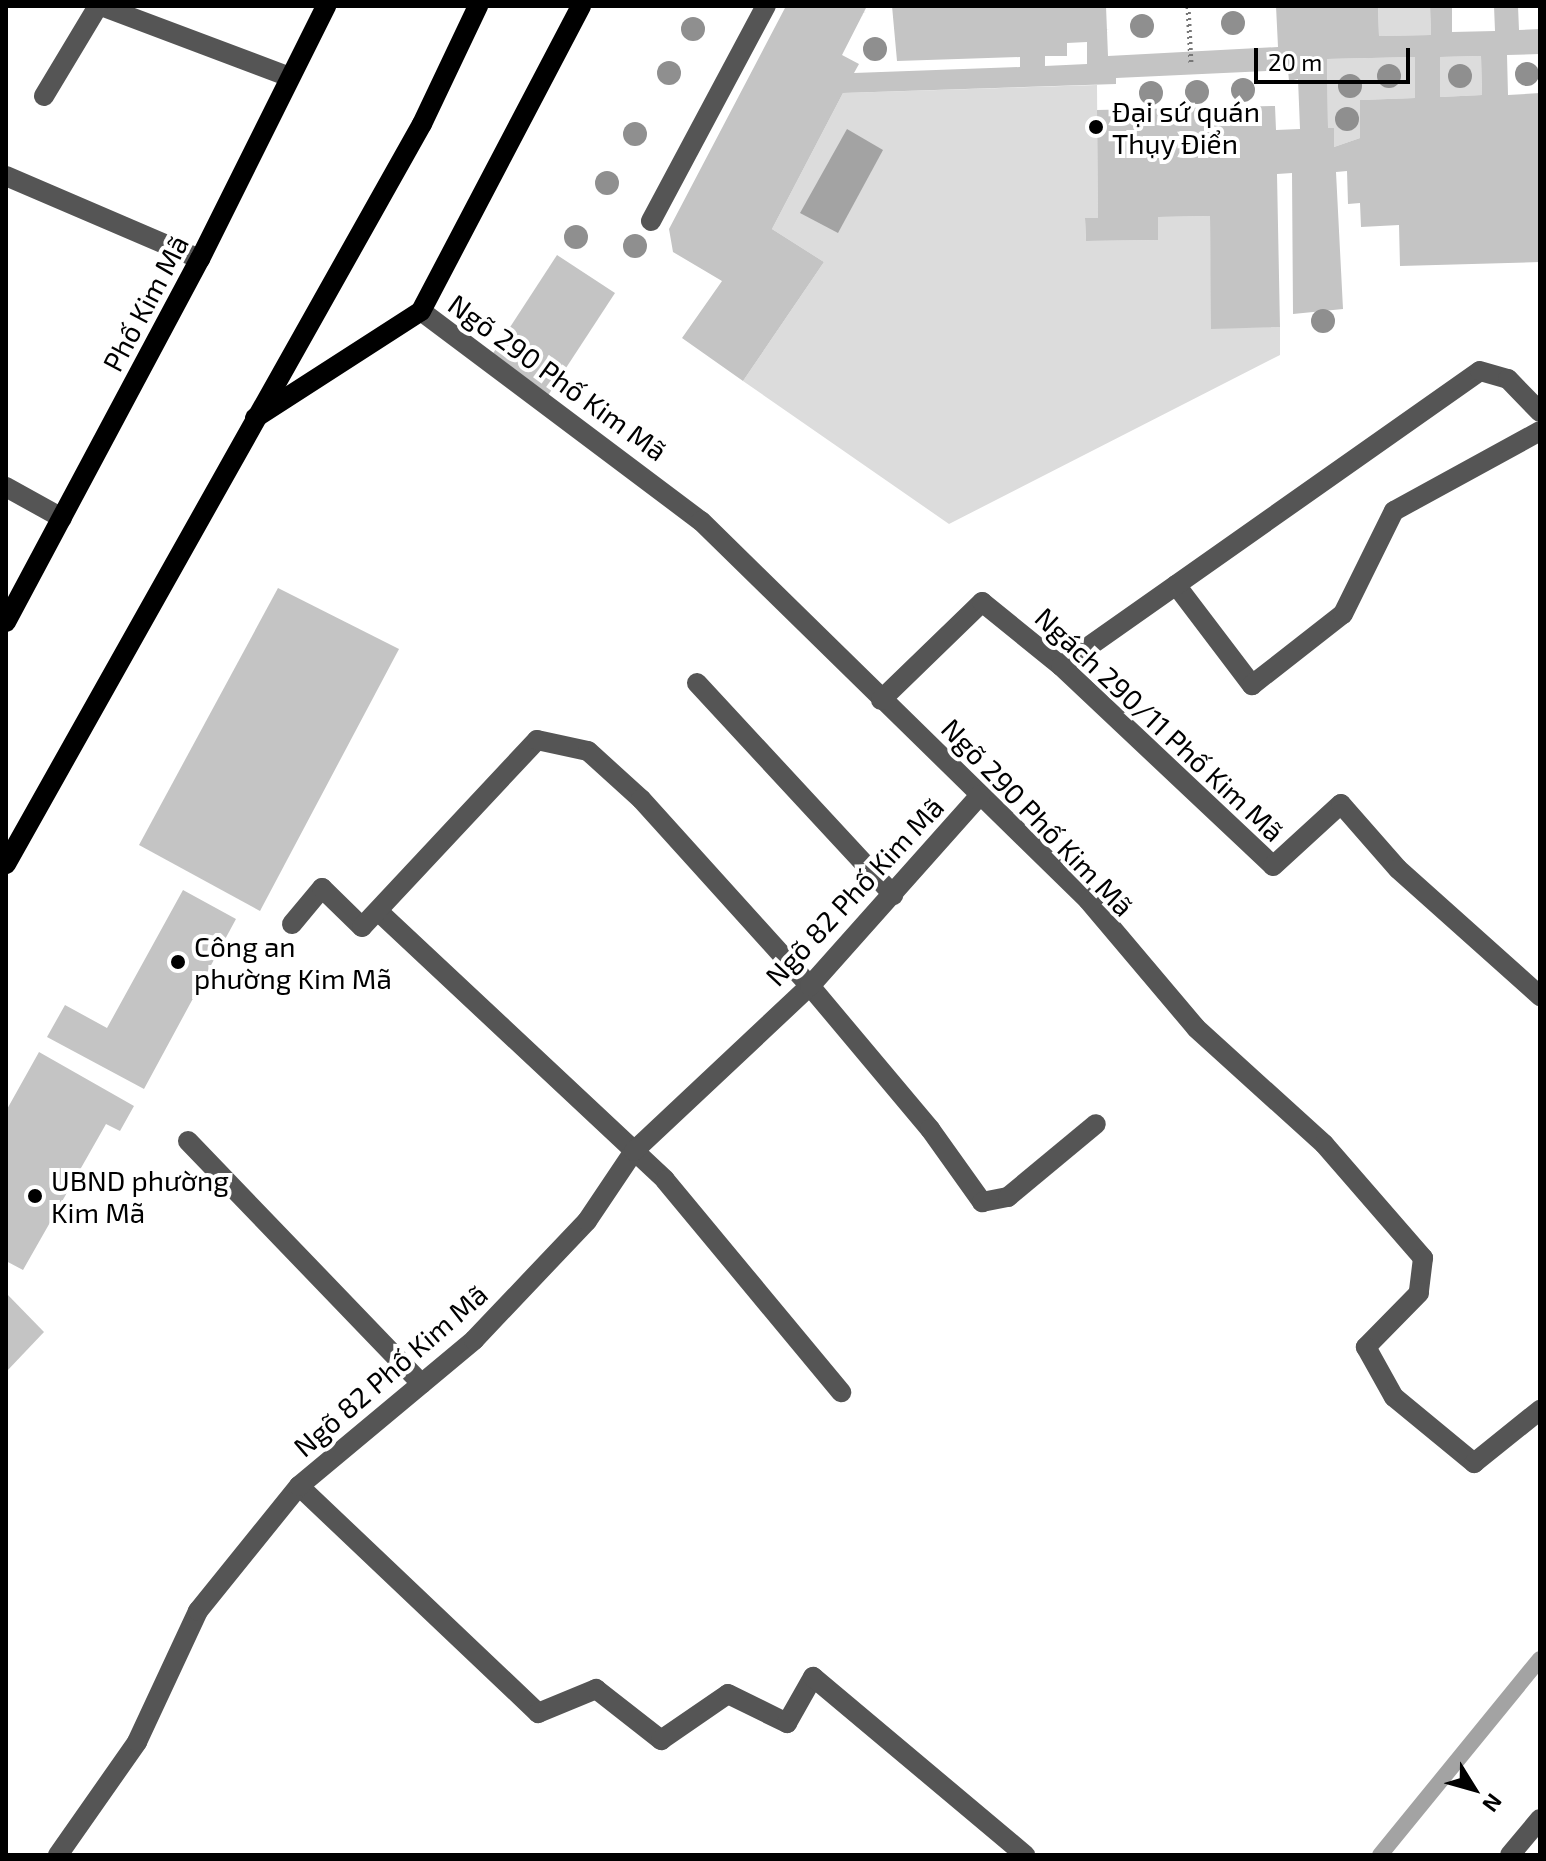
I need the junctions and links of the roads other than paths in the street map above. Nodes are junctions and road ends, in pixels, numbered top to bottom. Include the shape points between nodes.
1 (99, 6) edge
2 (326, 6) edge
3 (478, 6) edge
4 (581, 6) edge
5 (766, 6) edge
6 (290, 77) junction
7 (44, 96) dead end
8 (6, 176) edge
9 (651, 221) dead end
10 (200, 259) junction
11 (421, 311) junction
12 (1540, 412) edge
13 (252, 420) junction
14 (1540, 431) edge
15 (6, 487) edge
16 (62, 518) junction
17 (1176, 585) junction
18 (6, 622) edge
19 (1061, 666) junction
20 (697, 683) dead end
21 (881, 700) junction
22 (980, 795) junction
23 (6, 864) edge
24 (893, 895) junction
25 (378, 911) junction
26 (292, 924) dead end
27 (810, 986) junction
28 (1540, 996) edge
29 (1096, 1124) dead end
30 (188, 1141) dead end
31 (634, 1151) junction
32 (422, 1384) junction
33 (841, 1392) dead end
34 (1540, 1410) edge
35 (299, 1486) junction
36 (1540, 1819) edge
37 (58, 1855) edge
38 (1025, 1855) edge
39 (1510, 1855) edge

1 - 6 lane
1 - 7 lane
2 - 6 main road, Phố Kim Mã
3 - 13 main road via 422,124
4 - 11 main road
5 - 9 lane
6 - 10 main road, Phố Kim Mã
8 - 10 lane
10 - 16 main road, Phố Kim Mã
11 - 13 main road
11 - 21 lane, Ngõ 290 Phố Kim Mã via 701,521
12 - 17 lane via 1508,379 1480,371
13 - 23 main road
14 - 17 lane via 1394,511 1343,614 1252,685
15 - 16 lane
16 - 18 main road, Phố Kim Mã
17 - 19 lane
19 - 21 lane, Ngách 290/11 Phố Kim Mã via 982,602
19 - 28 lane, Ngách 290/11 Phố Kim Mã via 1273,866 1341,804 1398,869
20 - 24 lane
21 - 22 lane, Ngõ 290 Phố Kim Mã
22 - 24 lane, Ngõ 82 Phố Kim Mã
22 - 34 lane, Ngõ 290 Phố Kim Mã via 1088,900 1196,1028 1324,1144 1423,1258 1419,1293 1366,1347 1394,1397 1474,1463
24 - 27 lane, Ngõ 82 Phố Kim Mã
25 - 26 lane via 362,927 322,888
25 - 27 lane via 537,740 588,751 631,789
25 - 31 lane
27 - 29 lane via 930,1129 982,1202 1008,1197
27 - 31 lane, Ngõ 82 Phố Kim Mã
30 - 32 lane
31 - 32 lane, Ngõ 82 Phố Kim Mã via 587,1221 474,1340
31 - 33 lane via 714,1237
32 - 35 lane, Ngõ 82 Phố Kim Mã
35 - 37 lane, Ngõ 82 Phố Kim Mã via 198,1611 137,1742
35 - 38 lane via 538,1713 596,1689 661,1740 728,1694 787,1723 813,1677
36 - 39 lane

